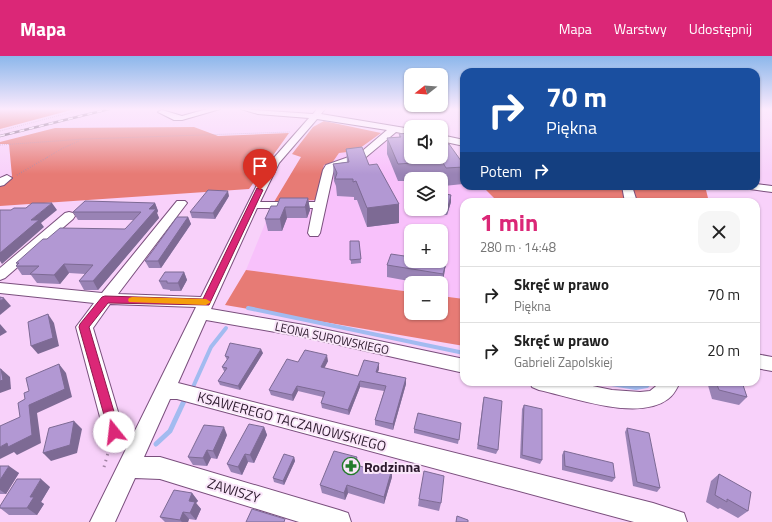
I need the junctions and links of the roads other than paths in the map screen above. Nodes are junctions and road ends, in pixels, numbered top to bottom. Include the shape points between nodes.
1 (301, 131) edge
2 (392, 131) edge
3 (448, 140) edge
4 (460, 142) edge
5 (760, 187) edge
6 (772, 189) edge
7 (181, 203) dead end
8 (252, 205) junction
9 (320, 205) junction
10 (69, 216) dead end
11 (314, 233) dead end
12 (0, 275) edge
13 (0, 288) edge
14 (105, 299) junction
15 (203, 308) junction
16 (760, 362) edge
17 (772, 364) edge
18 (460, 365) edge
19 (558, 386) edge
20 (664, 389) edge
21 (165, 390) junction
22 (114, 432) road end
23 (128, 467) junction
24 (330, 521) edge
25 (102, 522) edge
26 (674, 522) edge

1 - 8 street via 275,162
2 - 9 street via 363,155 330,167
3 - 4 street
5 - 6 street
7 - 14 street
8 - 9 street
8 - 15 street
9 - 11 street
10 - 12 street
13 - 14 street, LEONA SUROWSKIEGO
14 - 15 street, LEONA SUROWSKIEGO
14 - 22 street via 84,327
15 - 18 street, LEONA SUROWSKIEGO via 212,315 304,331
15 - 21 street
16 - 17 street
19 - 20 street via 624,400 648,400
21 - 23 street
21 - 26 street, KSAWEREGO TACZANOWSKIEGO via 177,391
23 - 24 street, ZAWISZY via 160,468
23 - 25 street

